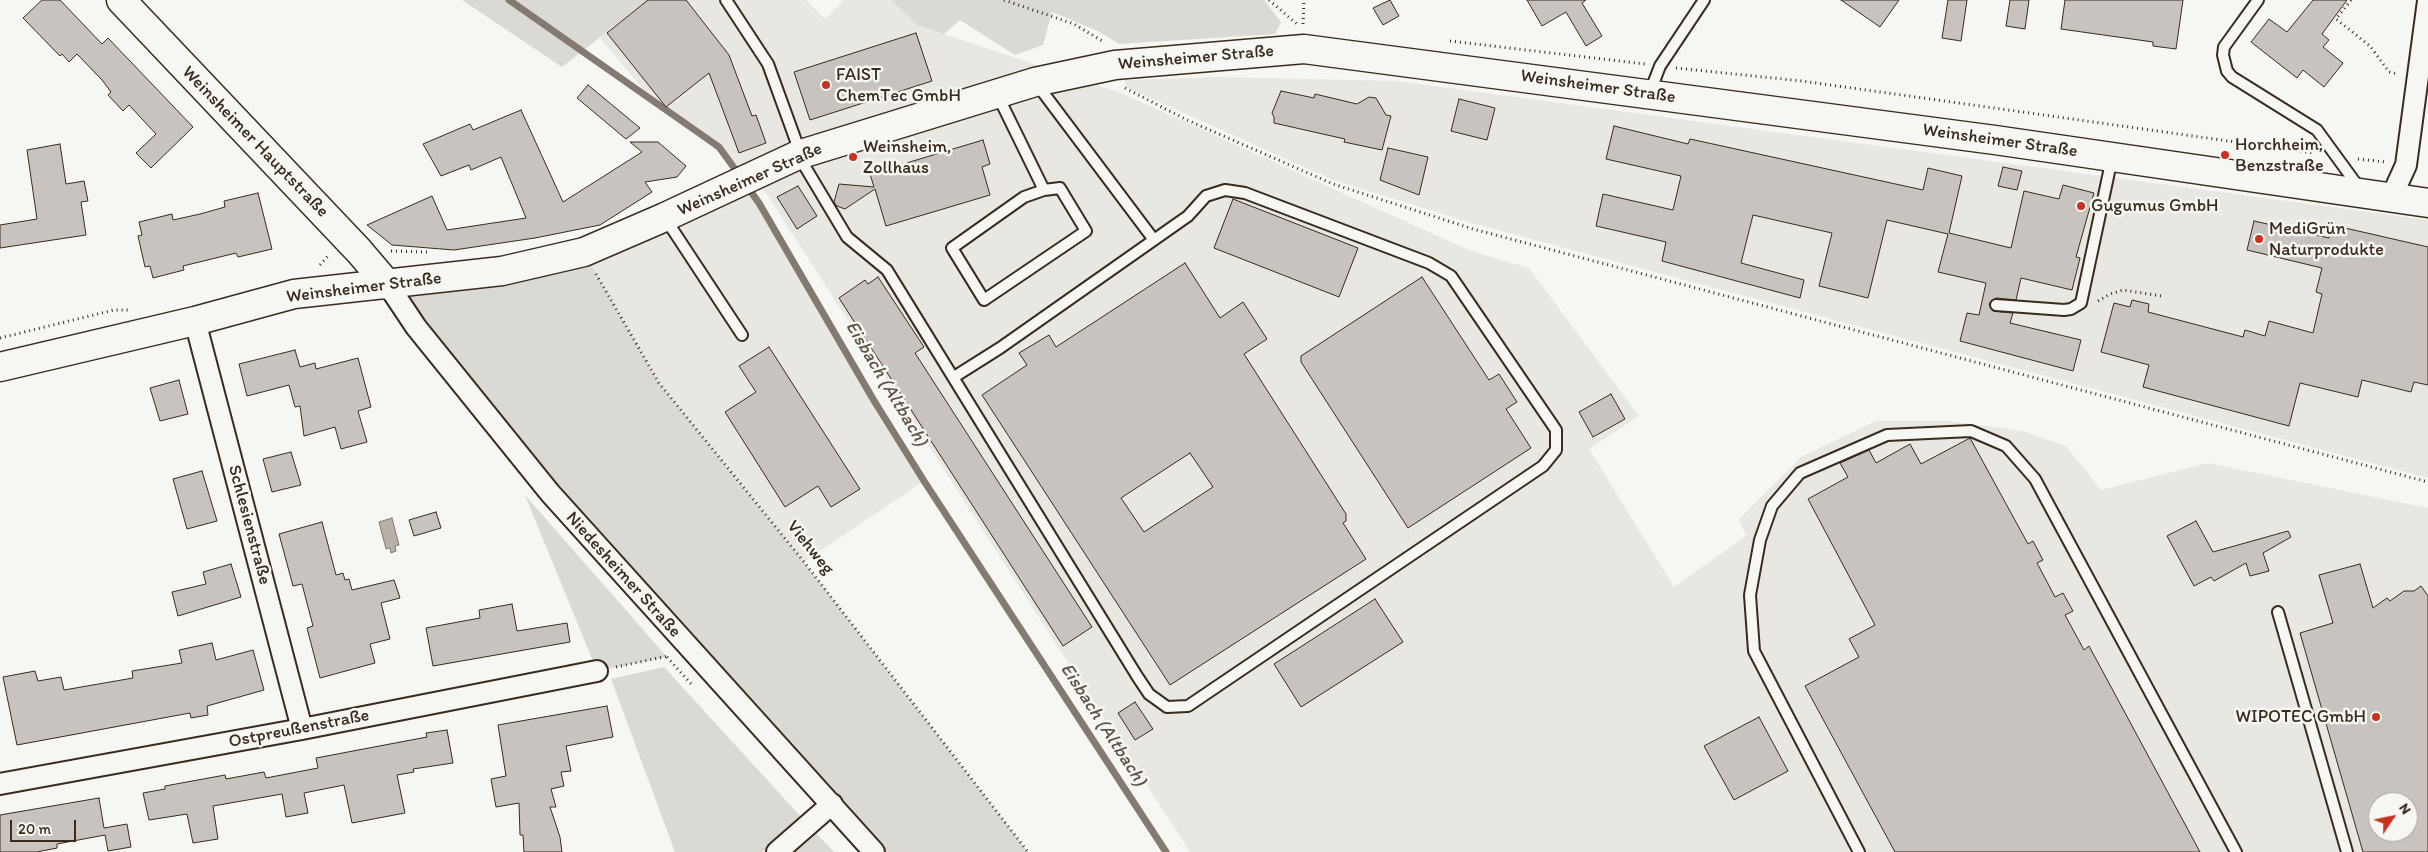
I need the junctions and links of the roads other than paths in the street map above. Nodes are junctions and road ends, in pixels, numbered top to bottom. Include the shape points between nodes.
1 (121, 0) edge
2 (726, 0) edge
3 (1704, 0) edge
4 (2258, 0) edge
5 (2428, 1) edge
6 (1035, 82) junction
7 (1650, 93) junction
8 (997, 95) junction
9 (798, 155) junction
10 (2112, 157) junction
11 (1044, 190) junction
12 (2363, 194) junction
13 (2391, 198) junction
14 (2428, 203) edge
15 (665, 217) junction
16 (1154, 240) junction
17 (388, 285) junction
18 (1996, 305) dead end
19 (195, 321) junction
20 (742, 335) dead end
21 (0, 367) edge
22 (954, 377) junction
23 (2278, 612) dead end
24 (597, 671) road end
25 (302, 729) junction
26 (0, 784) edge
27 (832, 804) junction
28 (777, 852) edge
29 (874, 852) edge
30 (1859, 852) edge
31 (2236, 852) edge
32 (2347, 852) edge

1 - 17 main road, Weinsheimer Hauptstraße via 359,250
2 - 9 lane via 768,64
3 - 7 lane via 1660,66
4 - 12 lane via 2224,47 2227,71 2317,130
5 - 13 street via 2406,165
6 - 7 main road, Weinsheimer Straße via 1115,65 1304,48
6 - 8 main road, Weinsheimer Straße
6 - 16 lane
7 - 10 main road, Weinsheimer Straße
8 - 9 main road, Weinsheimer Straße
8 - 11 lane
9 - 15 main road, Weinsheimer Straße
9 - 22 lane via 847,237 887,270
10 - 12 main road, Weinsheimer Straße
10 - 18 lane via 2081,303 2064,310
11 - 11 lane via 1024,197 952,248 984,300 1086,231 1060,188
12 - 13 main road, Weinsheimer Straße
13 - 14 main road, Weinsheimer Straße
15 - 17 main road, Weinsheimer Straße via 584,252 502,271
15 - 20 lane
16 - 22 lane
16 - 22 lane via 1188,216 1206,196 1226,190 1245,193 1429,263 1452,276 1556,430 1556,450 1543,466 1188,706 1167,708 1149,694 1137,676
17 - 19 main road, Weinsheimer Straße via 294,294
17 - 27 street, Niedesheimer Straße via 416,327 550,493
19 - 21 main road, Weinsheimer Straße
19 - 25 street, Schlesienstraße
23 - 32 lane
24 - 25 street, Ostpreußenstraße
25 - 26 street, Ostpreußenstraße
27 - 28 street
27 - 29 street, Niedesheimer Straße
30 - 31 lane via 1754,651 1750,596 1760,540 1772,506 1800,473 1887,435 1971,432 2006,446 2035,479

